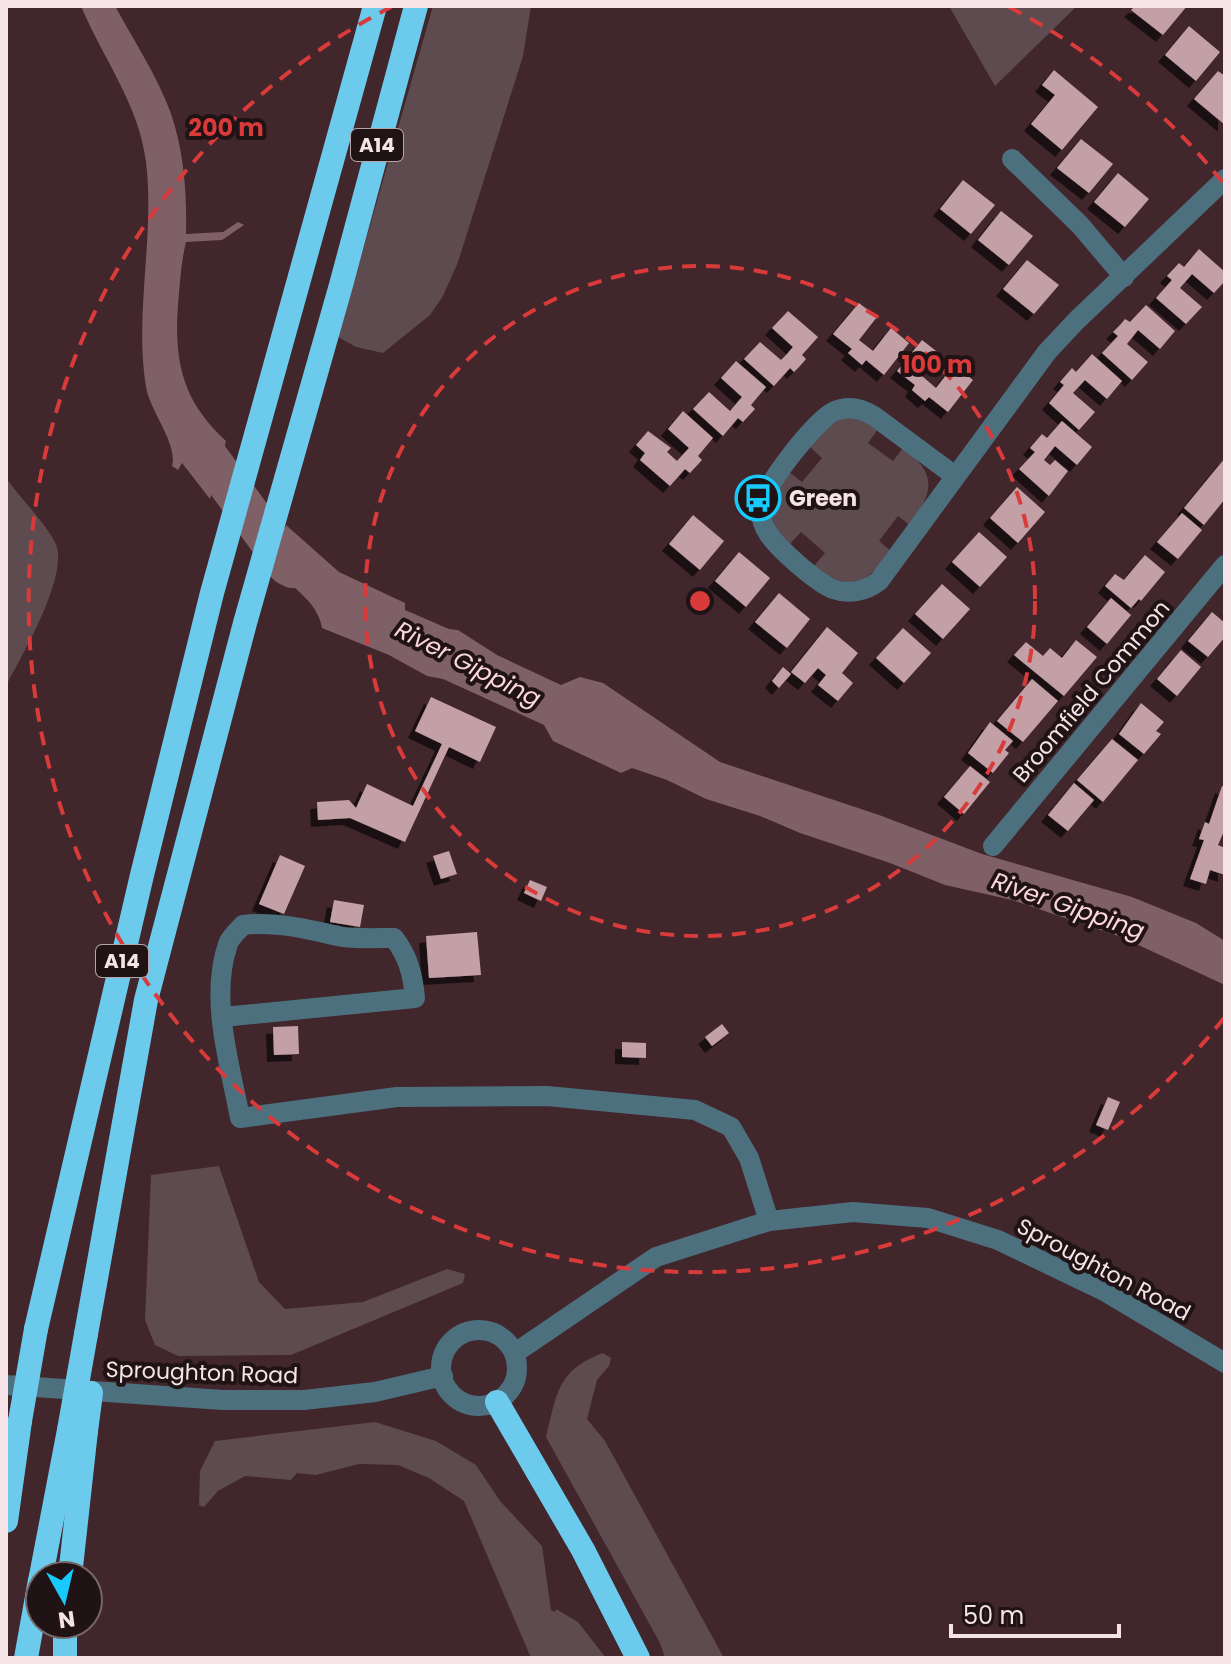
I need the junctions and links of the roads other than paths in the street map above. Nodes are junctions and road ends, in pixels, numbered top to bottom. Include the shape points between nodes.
1 (375, 6) edge
2 (416, 6) edge
3 (1012, 159) dead end
4 (1225, 179) edge
5 (1124, 277) junction
6 (955, 476) junction
7 (1225, 565) edge
8 (993, 846) dead end
9 (223, 1017) junction
10 (769, 1221) junction
11 (515, 1353) junction
12 (1225, 1363) edge
13 (443, 1376) junction
14 (6, 1385) edge
15 (497, 1402) junction
16 (20, 1421) junction
17 (78, 1430) junction
18 (6, 1442) edge
19 (6, 1521) edge
20 (45, 1560) edge
21 (71, 1560) edge
22 (638, 1658) edge

1 - 16 highway, A14, bridge via 212,593 36,1329
2 - 17 highway, A14, bridge via 146,1000
3 - 5 street
4 - 5 street
5 - 6 street via 1047,352
6 - 6 street via 887,572 861,591 825,585 774,542 761,518 761,501 771,481 822,420 845,408 874,416
7 - 8 street, Broomfield Common
9 - 9 street via 228,942 243,925 394,938 414,979 415,998
9 - 10 street via 240,1118 397,1097 547,1096 695,1110 731,1127 749,1158
10 - 11 street, Sproughton Road via 656,1257
10 - 12 street, Sproughton Road via 853,1212 928,1218 984,1235 1104,1291
11 - 13 street via 489,1331 465,1333 447,1348
11 - 15 street via 513,1386
13 - 14 street, Sproughton Road via 375,1392 304,1400 223,1400
13 - 15 street via 449,1391 466,1403
15 - 22 highway
16 - 18 highway
16 - 19 highway, A14
17 - 20 highway
17 - 21 highway

